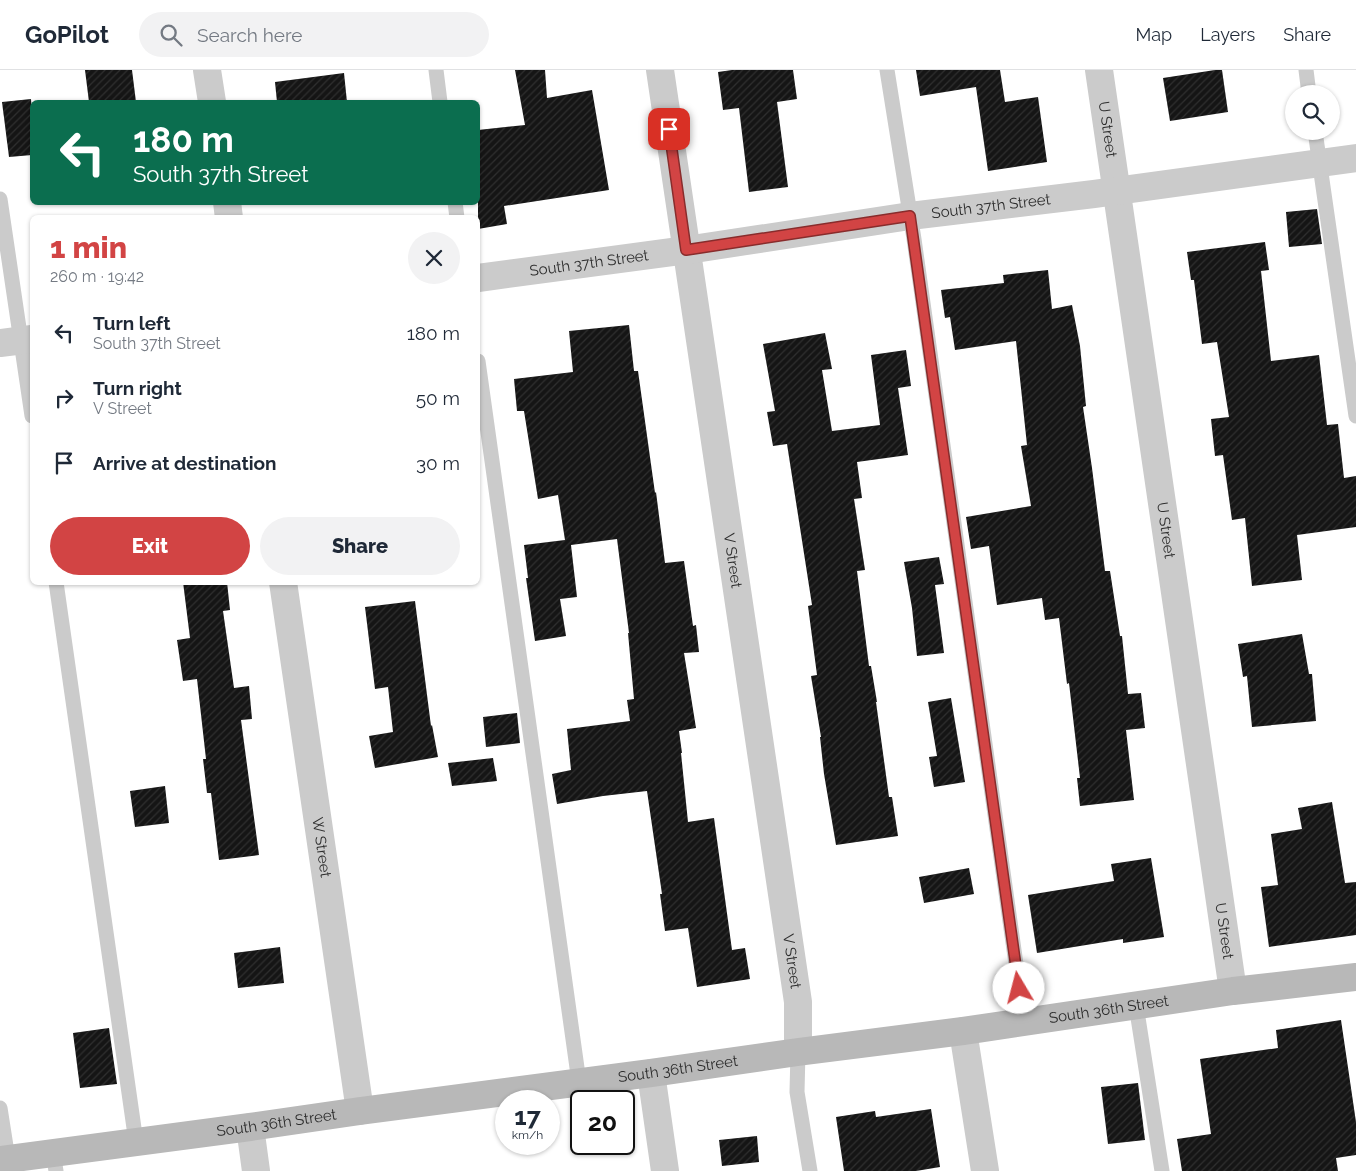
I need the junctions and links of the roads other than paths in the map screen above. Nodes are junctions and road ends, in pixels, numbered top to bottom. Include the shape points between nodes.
1 (208, 70) edge
2 (436, 70) edge
3 (660, 70) edge
4 (887, 70) edge
5 (1099, 70) edge
6 (1306, 70) edge
7 (1308, 85) edge
8 (212, 100) edge
9 (440, 100) edge
10 (1316, 140) edge
11 (1356, 158) edge
12 (1319, 164) junction
13 (1116, 191) junction
14 (0, 199) edge
15 (910, 216) junction
16 (686, 250) junction
17 (480, 278) edge
18 (18, 340) edge
19 (480, 375) edge
20 (30, 405) edge
21 (1356, 416) edge
22 (56, 585) edge
23 (283, 585) edge
24 (1356, 977) edge
25 (1233, 991) junction
26 (1136, 1005) junction
27 (1024, 1021) junction
28 (963, 1030) junction
29 (798, 1052) junction
30 (651, 1073) junction
31 (579, 1082) junction
32 (0, 1108) edge
33 (360, 1111) junction
34 (250, 1128) junction
35 (136, 1142) junction
36 (4, 1159) edge
37 (54, 1162) edge
38 (256, 1171) edge
39 (665, 1171) edge
40 (810, 1171) edge
41 (985, 1171) edge
42 (1162, 1171) edge

1 - 8 street
2 - 9 lane
3 - 16 street, V Street
4 - 15 lane
5 - 13 street, U Street
6 - 7 lane
10 - 12 lane
11 - 12 street, South 37th Street
12 - 13 street, South 37th Street
12 - 21 lane
13 - 15 street, South 37th Street
13 - 25 street, U Street
14 - 18 lane
15 - 16 street, South 37th Street
15 - 27 lane
16 - 17 street, South 37th Street
16 - 29 street, V Street via 798,1002
18 - 20 lane
19 - 31 lane
22 - 35 lane
23 - 33 street, W Street
24 - 25 main road, South 36th Street
25 - 26 main road, South 36th Street
26 - 27 main road, South 36th Street
26 - 42 lane
27 - 28 main road, South 36th Street
28 - 29 main road, South 36th Street
28 - 41 street
29 - 30 main road, South 36th Street
29 - 40 lane via 797,1092
30 - 31 main road, South 36th Street
30 - 39 street
31 - 33 main road, South 36th Street
32 - 36 lane
33 - 34 main road, South 36th Street
34 - 35 main road, South 36th Street
34 - 38 street
35 - 37 main road, South 36th Street
36 - 37 main road, South 36th Street

